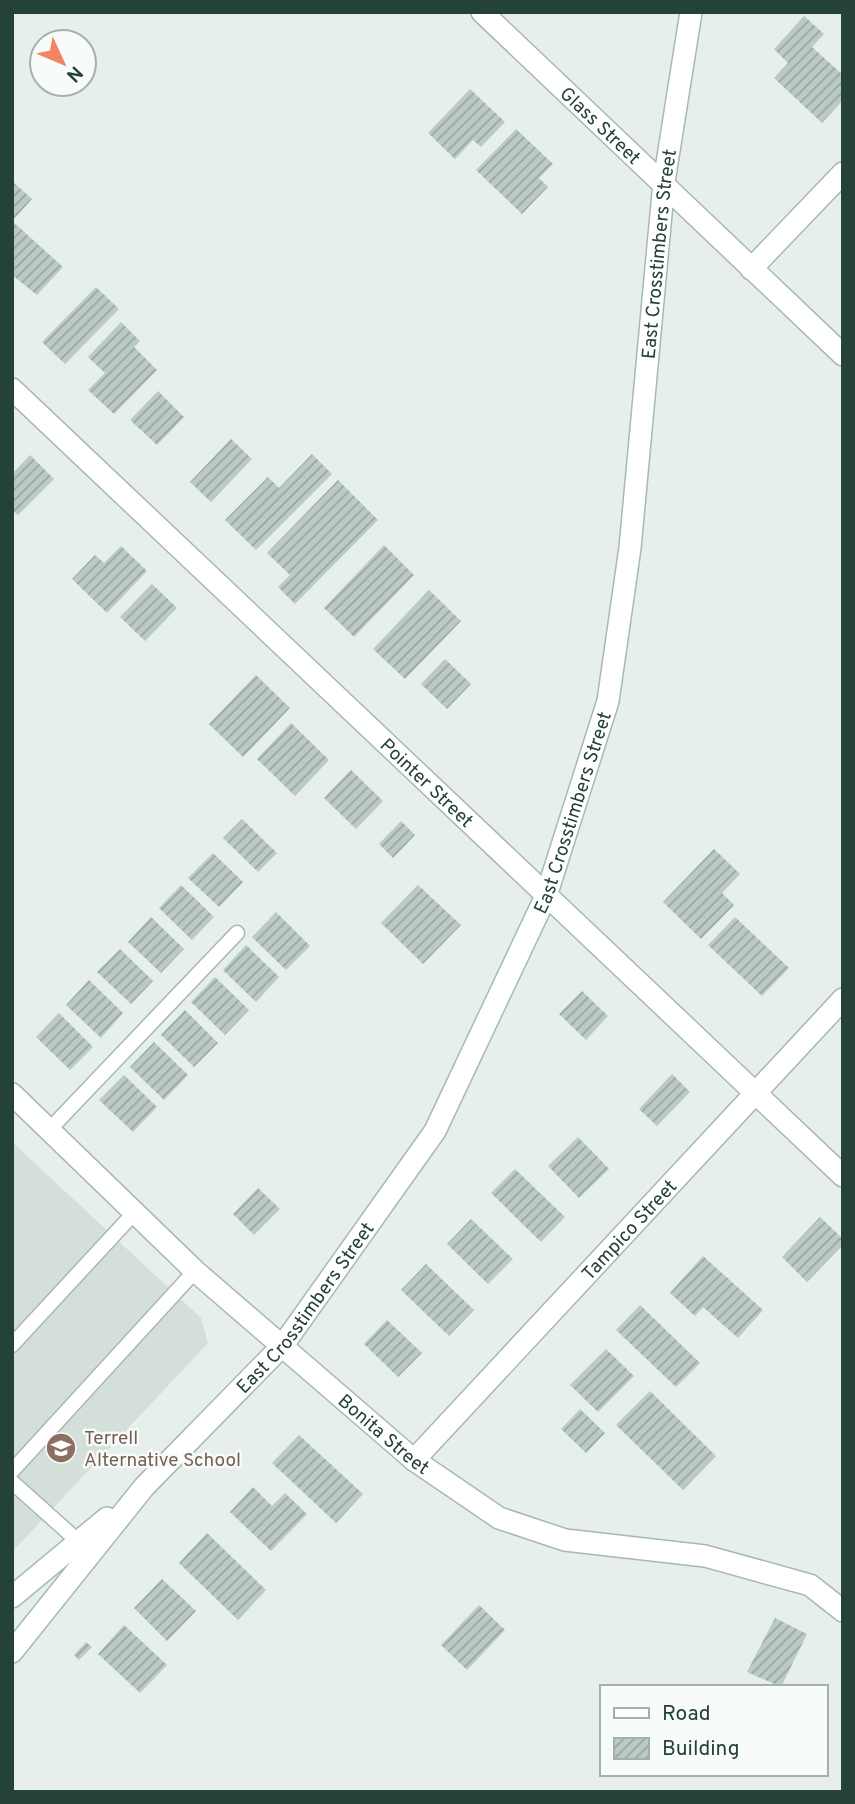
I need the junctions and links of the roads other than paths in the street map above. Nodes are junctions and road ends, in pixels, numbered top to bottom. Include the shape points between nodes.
1 (482, 12) edge
2 (691, 12) edge
3 (843, 173) edge
4 (664, 181) junction
5 (751, 269) junction
6 (843, 355) edge
7 (12, 389) edge
8 (546, 896) junction
9 (237, 933) dead end
10 (843, 999) edge
11 (755, 1093) junction
12 (12, 1094) edge
13 (50, 1129) junction
14 (843, 1176) edge
15 (135, 1212) junction
16 (195, 1271) junction
17 (12, 1345) edge
18 (283, 1345) junction
19 (414, 1460) junction
20 (12, 1471) edge
21 (12, 1482) edge
22 (144, 1487) junction
23 (79, 1542) junction
24 (12, 1597) edge
25 (843, 1611) edge
26 (12, 1652) edge

1 - 4 street, Glass Street
2 - 4 street, East Crosstimbers Street
3 - 5 street
4 - 5 street, Glass Street
4 - 8 street, East Crosstimbers Street via 631,548 608,701
5 - 6 street, Glass Street
7 - 8 street, Pointer Street
8 - 11 street, Pointer Street
8 - 18 street, East Crosstimbers Street via 435,1131
9 - 13 lane
10 - 11 street, Tampico Street
11 - 14 street, Pointer Street
11 - 19 street, Tampico Street
12 - 13 street, Bonita Street
13 - 15 street, Bonita Street
15 - 16 street, Bonita Street
15 - 17 lane
16 - 18 street, Bonita Street
16 - 20 lane
18 - 19 street, Bonita Street
18 - 22 street, East Crosstimbers Street
19 - 25 street, Bonita Street via 499,1518 565,1540 705,1556 810,1585
21 - 23 lane
22 - 23 street, East Crosstimbers Street
22 - 26 street, East Crosstimbers Street
23 - 24 street, East Crosstimbers Street

